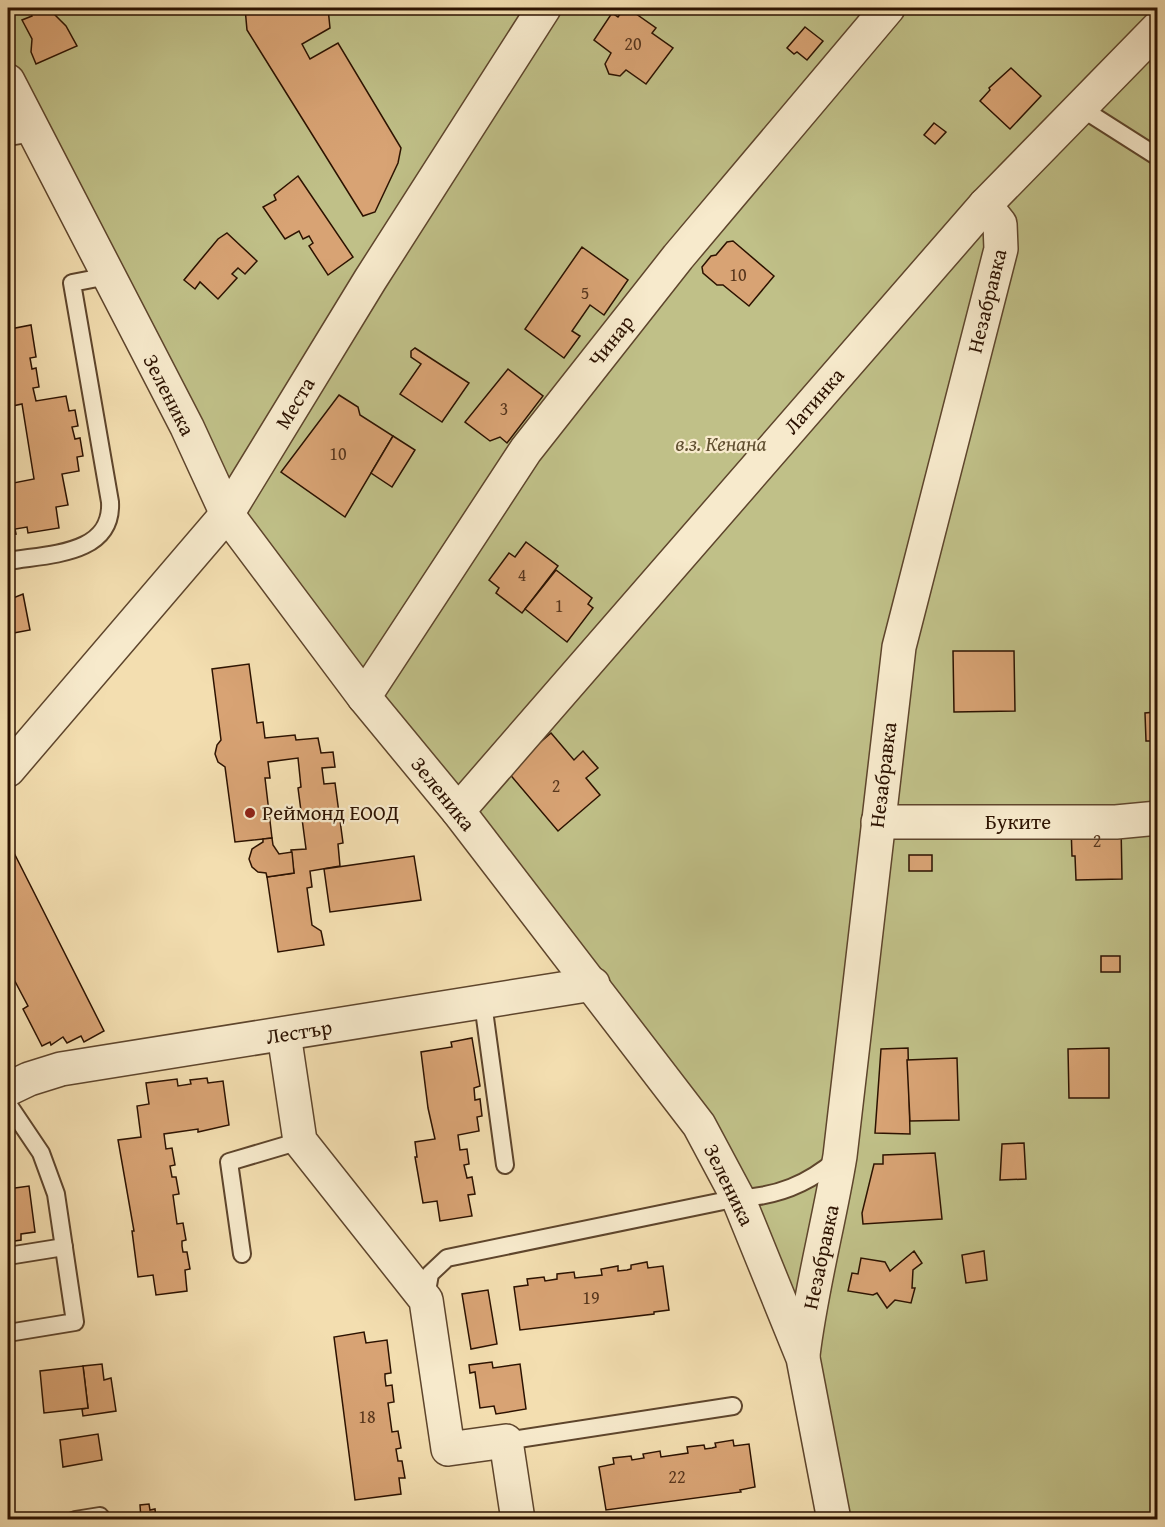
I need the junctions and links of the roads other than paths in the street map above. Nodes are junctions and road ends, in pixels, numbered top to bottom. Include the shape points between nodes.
1 (544, 8) edge
2 (888, 8) edge
3 (1158, 28) edge
4 (8, 81) edge
5 (1082, 108) junction
6 (20, 135) edge
7 (1158, 157) edge
8 (985, 205) junction
9 (108, 276) junction
10 (227, 514) junction
11 (8, 561) edge
12 (364, 697) junction
13 (8, 770) edge
14 (458, 811) junction
15 (1158, 818) edge
16 (878, 822) junction
17 (593, 984) junction
18 (483, 1003) junction
19 (284, 1034) junction
20 (8, 1089) edge
21 (8, 1104) edge
22 (300, 1141) junction
23 (840, 1156) junction
24 (505, 1165) dead end
25 (738, 1198) junction
26 (64, 1247) junction
27 (242, 1254) dead end
28 (8, 1256) edge
29 (426, 1300) junction
30 (8, 1333) edge
31 (803, 1358) junction
32 (733, 1406) dead end
33 (506, 1441) junction
34 (100, 1516) dead end
35 (75, 1520) edge
36 (518, 1520) edge
37 (834, 1520) edge

1 - 10 street, Места via 370,280
2 - 12 street, Чинар via 678,257 525,450
3 - 5 street, Латинка
4 - 6 street, Зеленика
5 - 7 lane
5 - 8 street, Латинка
6 - 9 street, Зеленика
8 - 14 street, Латинка
8 - 16 street, Незабравка via 1000,224 1001,249 900,647
9 - 10 street, Зеленика via 187,427
9 - 11 lane via 72,283 110,502 108,520 94,541 80,548
10 - 12 street, Зеленика
10 - 13 street, Места
12 - 14 street, Зеленика
14 - 17 street, Зеленика
15 - 16 street, Буките via 1116,822
16 - 23 street, Незабравка
17 - 18 street, Лестър
17 - 25 street, Зеленика via 699,1125
18 - 19 street, Лестър
18 - 24 lane
19 - 20 street, Лестър via 62,1069
19 - 22 street
21 - 26 lane via 41,1153 56,1194
22 - 27 lane via 229,1162
22 - 29 street
23 - 25 lane via 792,1188 766,1196
23 - 31 street, Незабравка via 831,1215 811,1296
25 - 29 lane via 447,1258 430,1274
25 - 31 street, Зеленика
26 - 28 lane
26 - 30 lane via 75,1322
29 - 33 street via 448,1449
31 - 37 street, Зеленика
32 - 33 lane
33 - 36 street
34 - 35 lane

